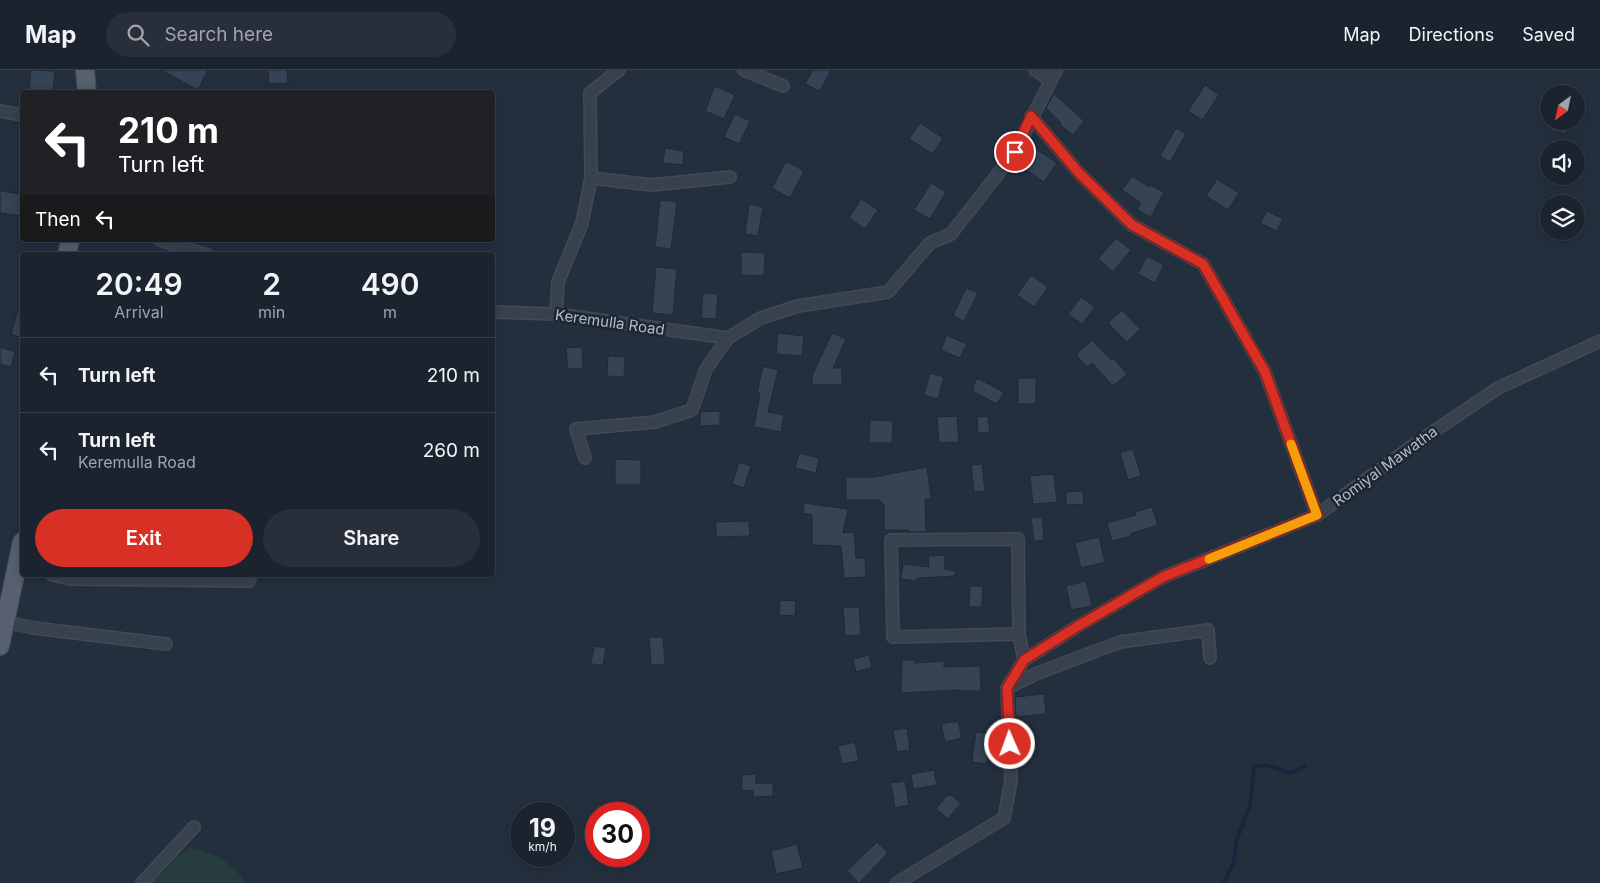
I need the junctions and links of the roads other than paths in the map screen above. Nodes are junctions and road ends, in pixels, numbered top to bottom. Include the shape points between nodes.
1 (85, 70) edge
2 (619, 70) edge
3 (744, 70) edge
4 (1035, 70) edge
5 (1053, 75) edge
6 (783, 86) dead end
7 (87, 90) edge
8 (0, 111) edge
9 (20, 115) edge
10 (1031, 116) junction
11 (730, 177) dead end
12 (591, 178) junction
13 (166, 242) edge
14 (198, 252) edge
15 (495, 312) edge
16 (556, 314) junction
17 (728, 338) junction
18 (1600, 341) edge
19 (585, 458) dead end
20 (1317, 515) junction
21 (20, 568) edge
22 (61, 577) edge
23 (250, 577) edge
24 (5, 622) junction
25 (1019, 634) junction
26 (166, 644) dead end
27 (0, 646) edge
28 (1210, 658) dead end
29 (1024, 660) junction
30 (1007, 688) junction
31 (194, 827) dead end
32 (142, 883) edge
33 (897, 883) edge

1 - 7 main road
2 - 12 street via 590,93
3 - 6 street
4 - 5 street
5 - 10 street
8 - 9 street
10 - 17 street via 1015,152 951,234 930,243 888,292 798,306 761,318
10 - 20 street via 1079,173 1132,225 1203,264 1265,372
11 - 12 street via 652,185
12 - 16 street via 582,223 558,282
13 - 14 street
15 - 16 street, Keremulla Road
16 - 17 street, Keremulla Road
17 - 19 street via 706,369 692,410 655,422 576,430
18 - 20 street, Romiyal Mawatha via 1498,388
20 - 29 street, Romiyal Mawatha via 1163,577
21 - 24 main road
22 - 23 street via 249,581
24 - 26 street
24 - 27 main road
25 - 25 street via 1018,539 891,540 892,637
25 - 29 street
28 - 30 street via 1208,630 1120,642
29 - 30 street, Romiyal Mawatha
30 - 33 street via 1012,781 1004,818
31 - 32 street

